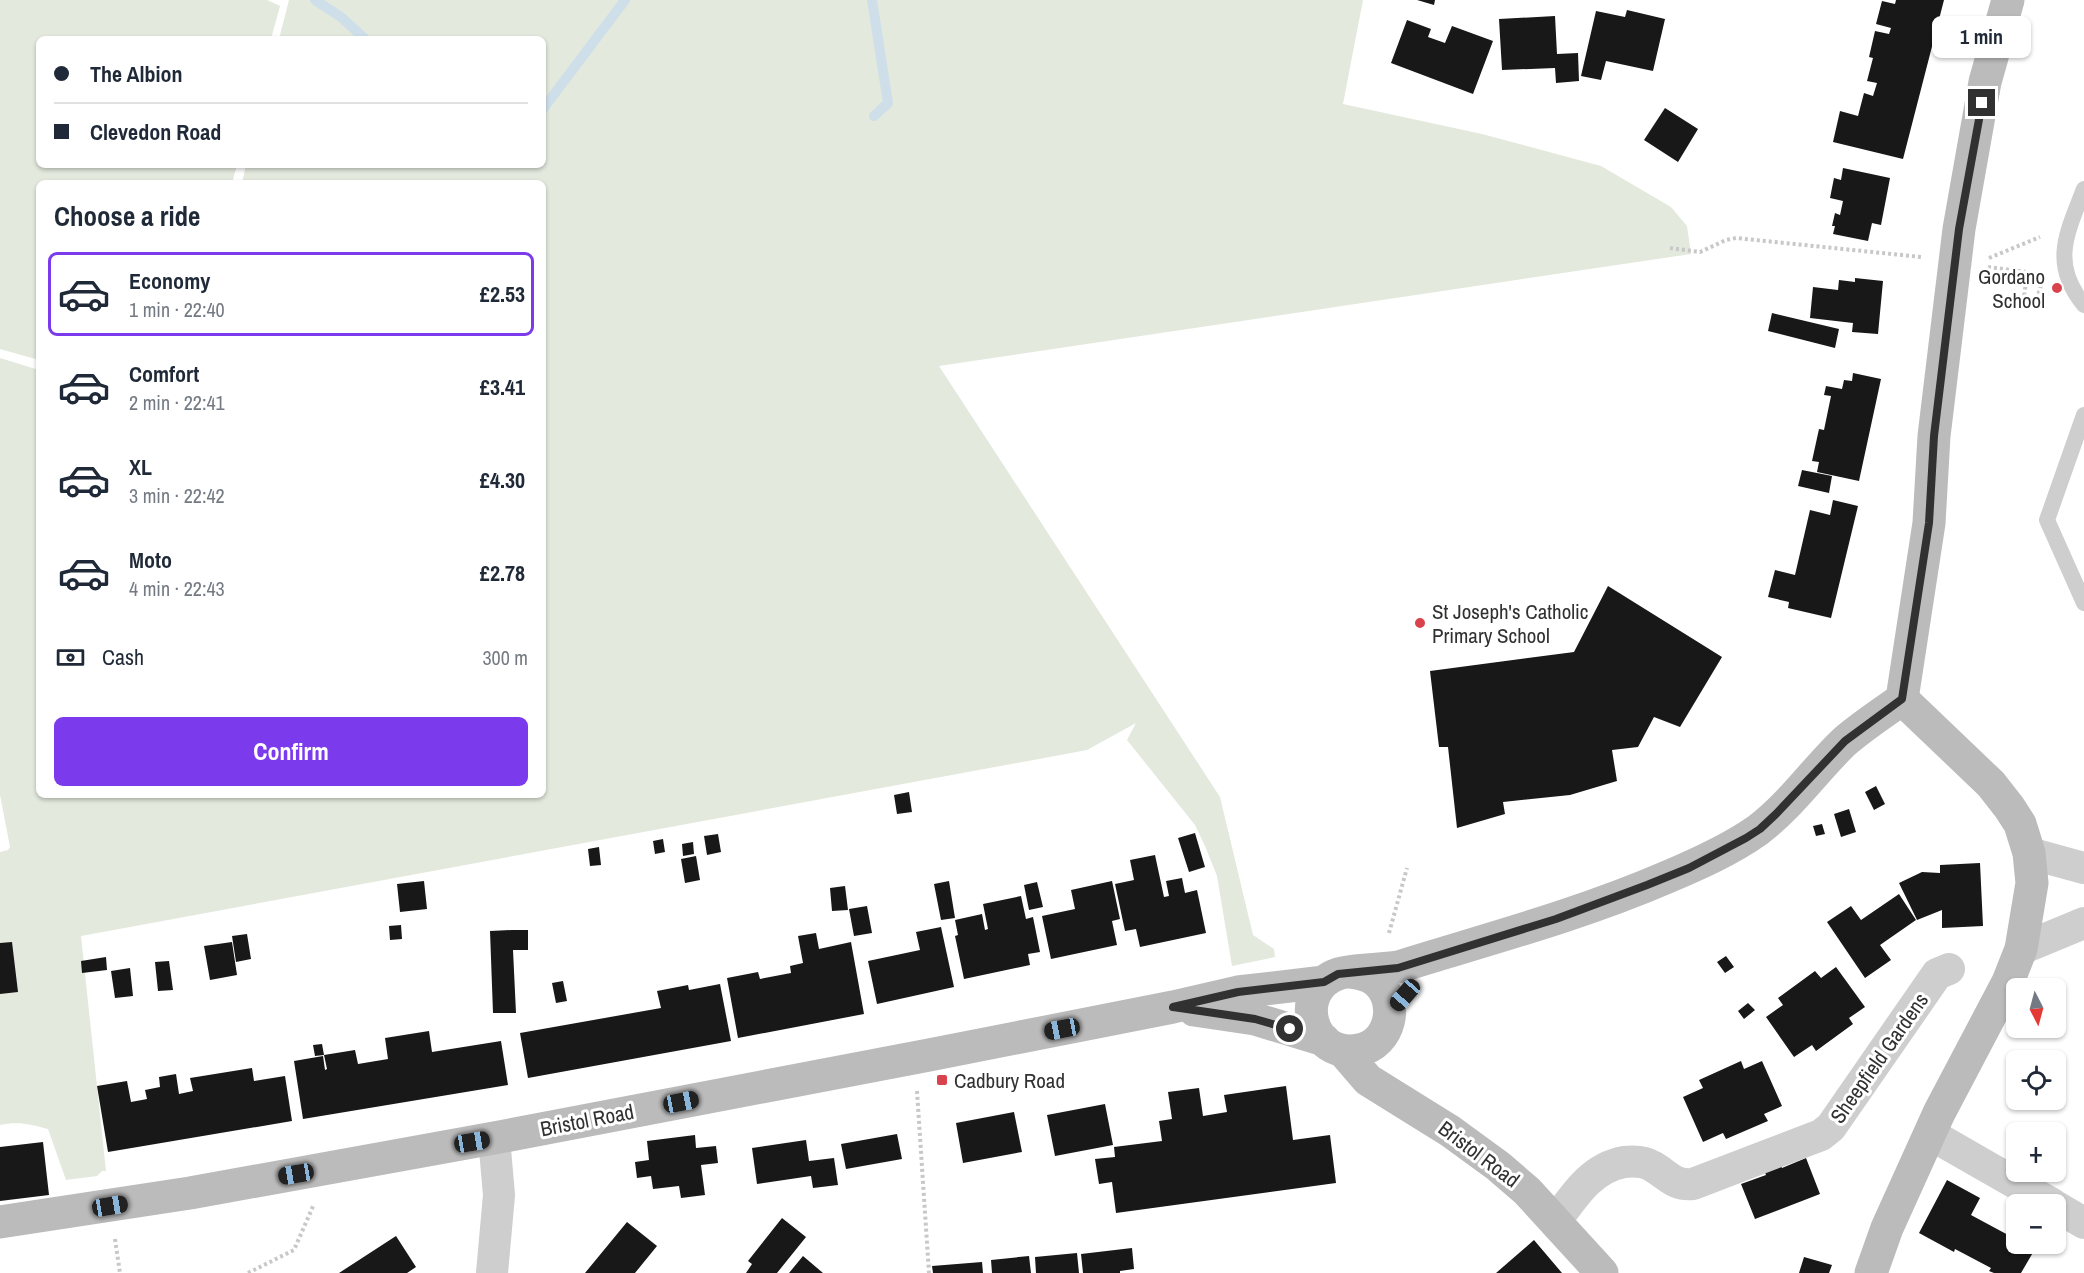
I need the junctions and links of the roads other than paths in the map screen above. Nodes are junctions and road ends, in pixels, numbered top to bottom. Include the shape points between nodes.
1 (2008, 0) edge
2 (2084, 189) edge
3 (2084, 305) edge
4 (2084, 415) edge
5 (2084, 603) edge
6 (1902, 699) junction
7 (2029, 854) junction
8 (2084, 868) edge
9 (2084, 923) edge
10 (1455, 949) junction
11 (2021, 949) junction
12 (1949, 969) dead end
13 (1337, 977) junction
14 (1173, 1007) junction
15 (1391, 1012) junction
16 (1333, 1046) junction
17 (1930, 1134) junction
18 (494, 1138) junction
19 (2035, 1194) edge
20 (2066, 1212) edge
21 (0, 1222) edge
22 (1555, 1222) junction
23 (2084, 1222) edge
24 (492, 1273) edge
25 (1602, 1273) edge
26 (1871, 1273) edge

1 - 6 main road via 1985,82 1959,229 1934,436 1929,523
2 - 3 lane via 2068,230 2063,257 2071,283
4 - 5 lane via 2047,520
6 - 7 main road via 1991,784 2020,824
6 - 10 main road, Bristol Road via 1845,741 1776,814 1746,838 1689,868 1604,903
7 - 8 street
7 - 11 main road via 2032,883
9 - 11 street
10 - 13 main road, Bristol Road via 1398,968
10 - 15 main road
11 - 17 main road
12 - 22 street, Sheepfield Gardens via 1937,974 1831,1127 1821,1135 1693,1184 1678,1184 1646,1163 1611,1166 1583,1185
13 - 14 main road, Bristol Road via 1238,992
13 - 15 main road via 1364,974 1376,980 1389,999
13 - 16 main road via 1316,992 1311,1005 1316,1032
14 - 16 main road via 1255,1019
14 - 18 main road, Bristol Road
15 - 16 main road via 1388,1026 1372,1045 1360,1050
16 - 22 main road, Bristol Road via 1368,1080 1498,1166
17 - 19 street
17 - 26 main road
18 - 21 main road, Bristol Road via 190,1193
18 - 24 street via 499,1195
20 - 23 street
22 - 25 main road, Bristol Road

